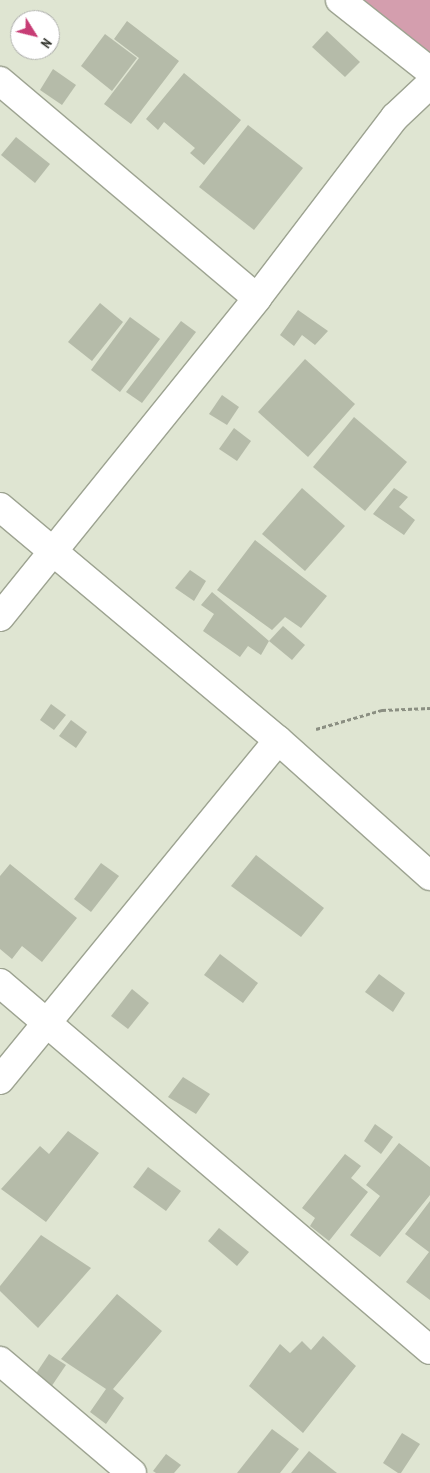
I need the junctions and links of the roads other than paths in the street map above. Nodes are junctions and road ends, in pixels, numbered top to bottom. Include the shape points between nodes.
1 (340, 0) edge
2 (430, 71) edge
3 (0, 81) edge
4 (430, 84) edge
5 (257, 298) junction
6 (0, 507) edge
7 (55, 551) junction
8 (0, 617) edge
9 (278, 740) junction
10 (430, 876) edge
11 (0, 983) edge
12 (48, 1022) junction
13 (0, 1080) edge
14 (430, 1350) edge
15 (0, 1361) edge
16 (103, 1464) edge
17 (132, 1473) edge

1 - 2 street
3 - 5 street
4 - 5 street via 396,117
5 - 7 street
6 - 7 street
7 - 8 street
7 - 9 street
9 - 10 street
9 - 12 street
11 - 12 street
12 - 13 street
12 - 14 street
15 - 16 street
16 - 17 street

